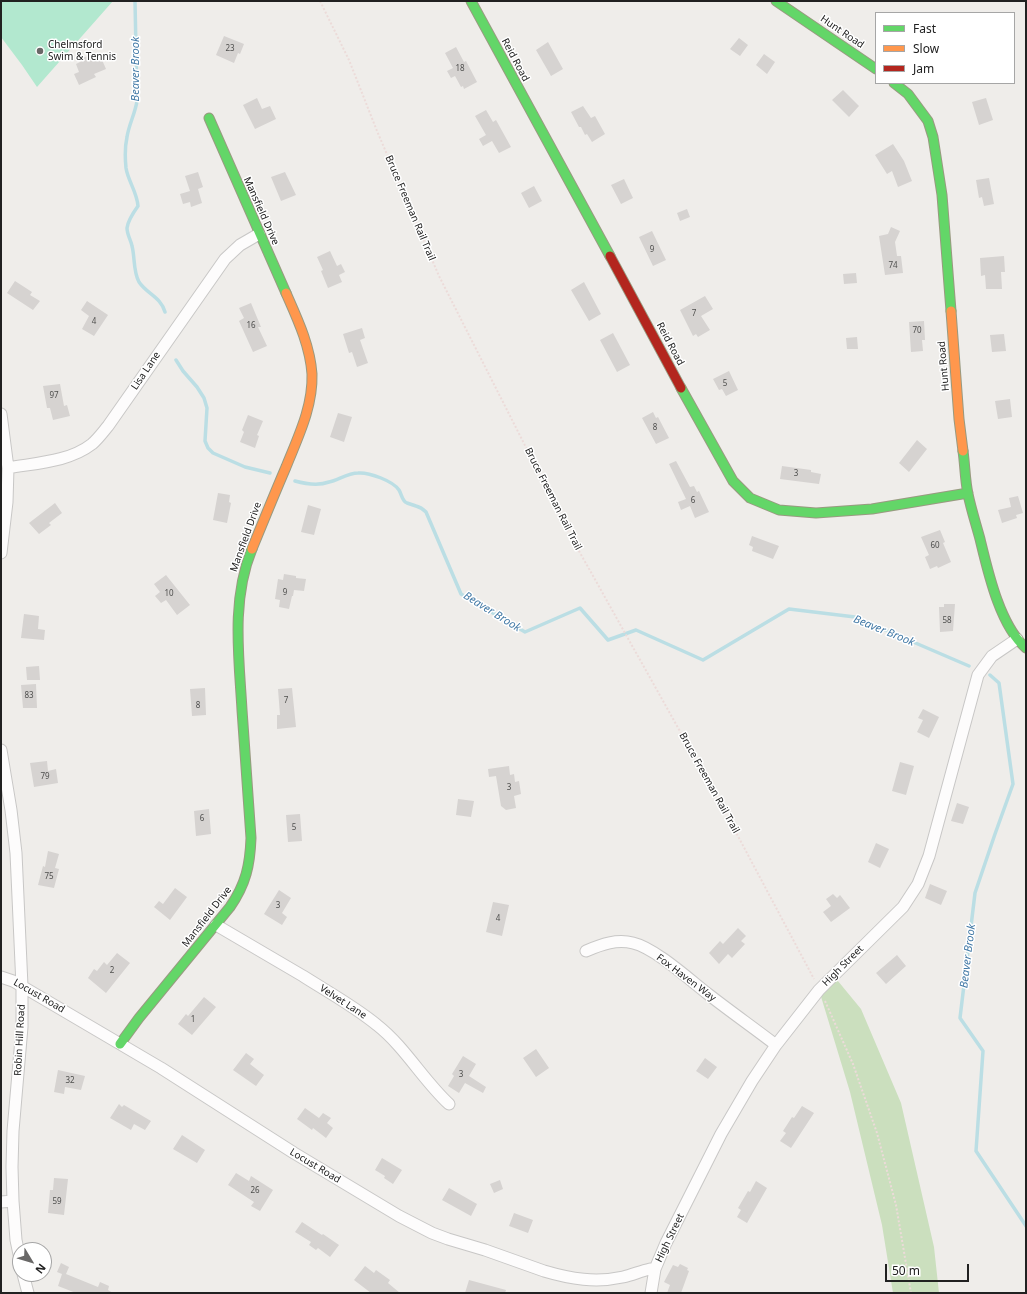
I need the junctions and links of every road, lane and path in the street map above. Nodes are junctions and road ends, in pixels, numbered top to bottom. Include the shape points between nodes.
1 (320, 1) edge
2 (471, 1) edge
3 (776, 1) edge
4 (875, 68) edge
5 (895, 84) edge
6 (209, 118) dead end
7 (259, 234) junction
8 (1, 414) edge
9 (2, 431) edge
10 (8, 468) junction
11 (968, 492) junction
12 (1, 553) edge
13 (1017, 639) junction
14 (1026, 648) edge
15 (1, 750) edge
16 (216, 925) junction
17 (586, 951) dead end
18 (1, 977) edge
19 (815, 982) dead end
20 (22, 986) junction
21 (823, 998) dead end
22 (120, 1044) junction
23 (776, 1045) junction
24 (449, 1104) dead end
25 (13, 1201) junction
26 (1, 1202) edge
27 (16, 1242) edge
28 (655, 1269) junction
29 (25, 1282) edge
30 (28, 1293) edge
31 (650, 1293) edge
32 (911, 1293) edge

1 - 19 path, Bruce Freeman Rail Trail via 349,60 439,276 574,542 723,808
2 - 11 street, Reid Road via 709,440 733,481 750,498 779,510 816,513 872,509
3 - 4 street, Hunt Road
5 - 11 street, Hunt Road via 908,94 928,121 934,144 942,195 959,419
6 - 7 street, Mansfield Drive
7 - 10 street, Lisa Lane via 240,245 225,259 108,426 91,445 54,460
7 - 16 street, Mansfield Drive via 305,338 311,358 312,387 305,420 260,527 241,588 238,642 250,863 243,888
8 - 9 street
9 - 10 street
10 - 12 street via 6,520
11 - 13 street, Hunt Road via 998,602
13 - 14 street, Hunt Road
13 - 23 street, High Street via 992,656 978,675 929,856 911,896 903,908 819,990
15 - 20 street, Robin Hill Road via 16,853
16 - 22 street, Mansfield Drive
16 - 24 street, Velvet Lane via 345,1002 378,1025
17 - 23 street, Fox Haven Way via 602,944 619,941 643,947
18 - 20 street, Locust Road
20 - 22 street, Locust Road
20 - 25 street, Robin Hill Road via 22,1027 12,1150
21 - 32 path via 853,1064 877,1133 896,1205
22 - 28 street, Locust Road via 284,1147 432,1233 544,1271 587,1280 612,1280
23 - 28 street, High Street via 722,1134
25 - 26 street
25 - 27 street, Robin Hill Road
28 - 31 street, High Street
29 - 30 street

